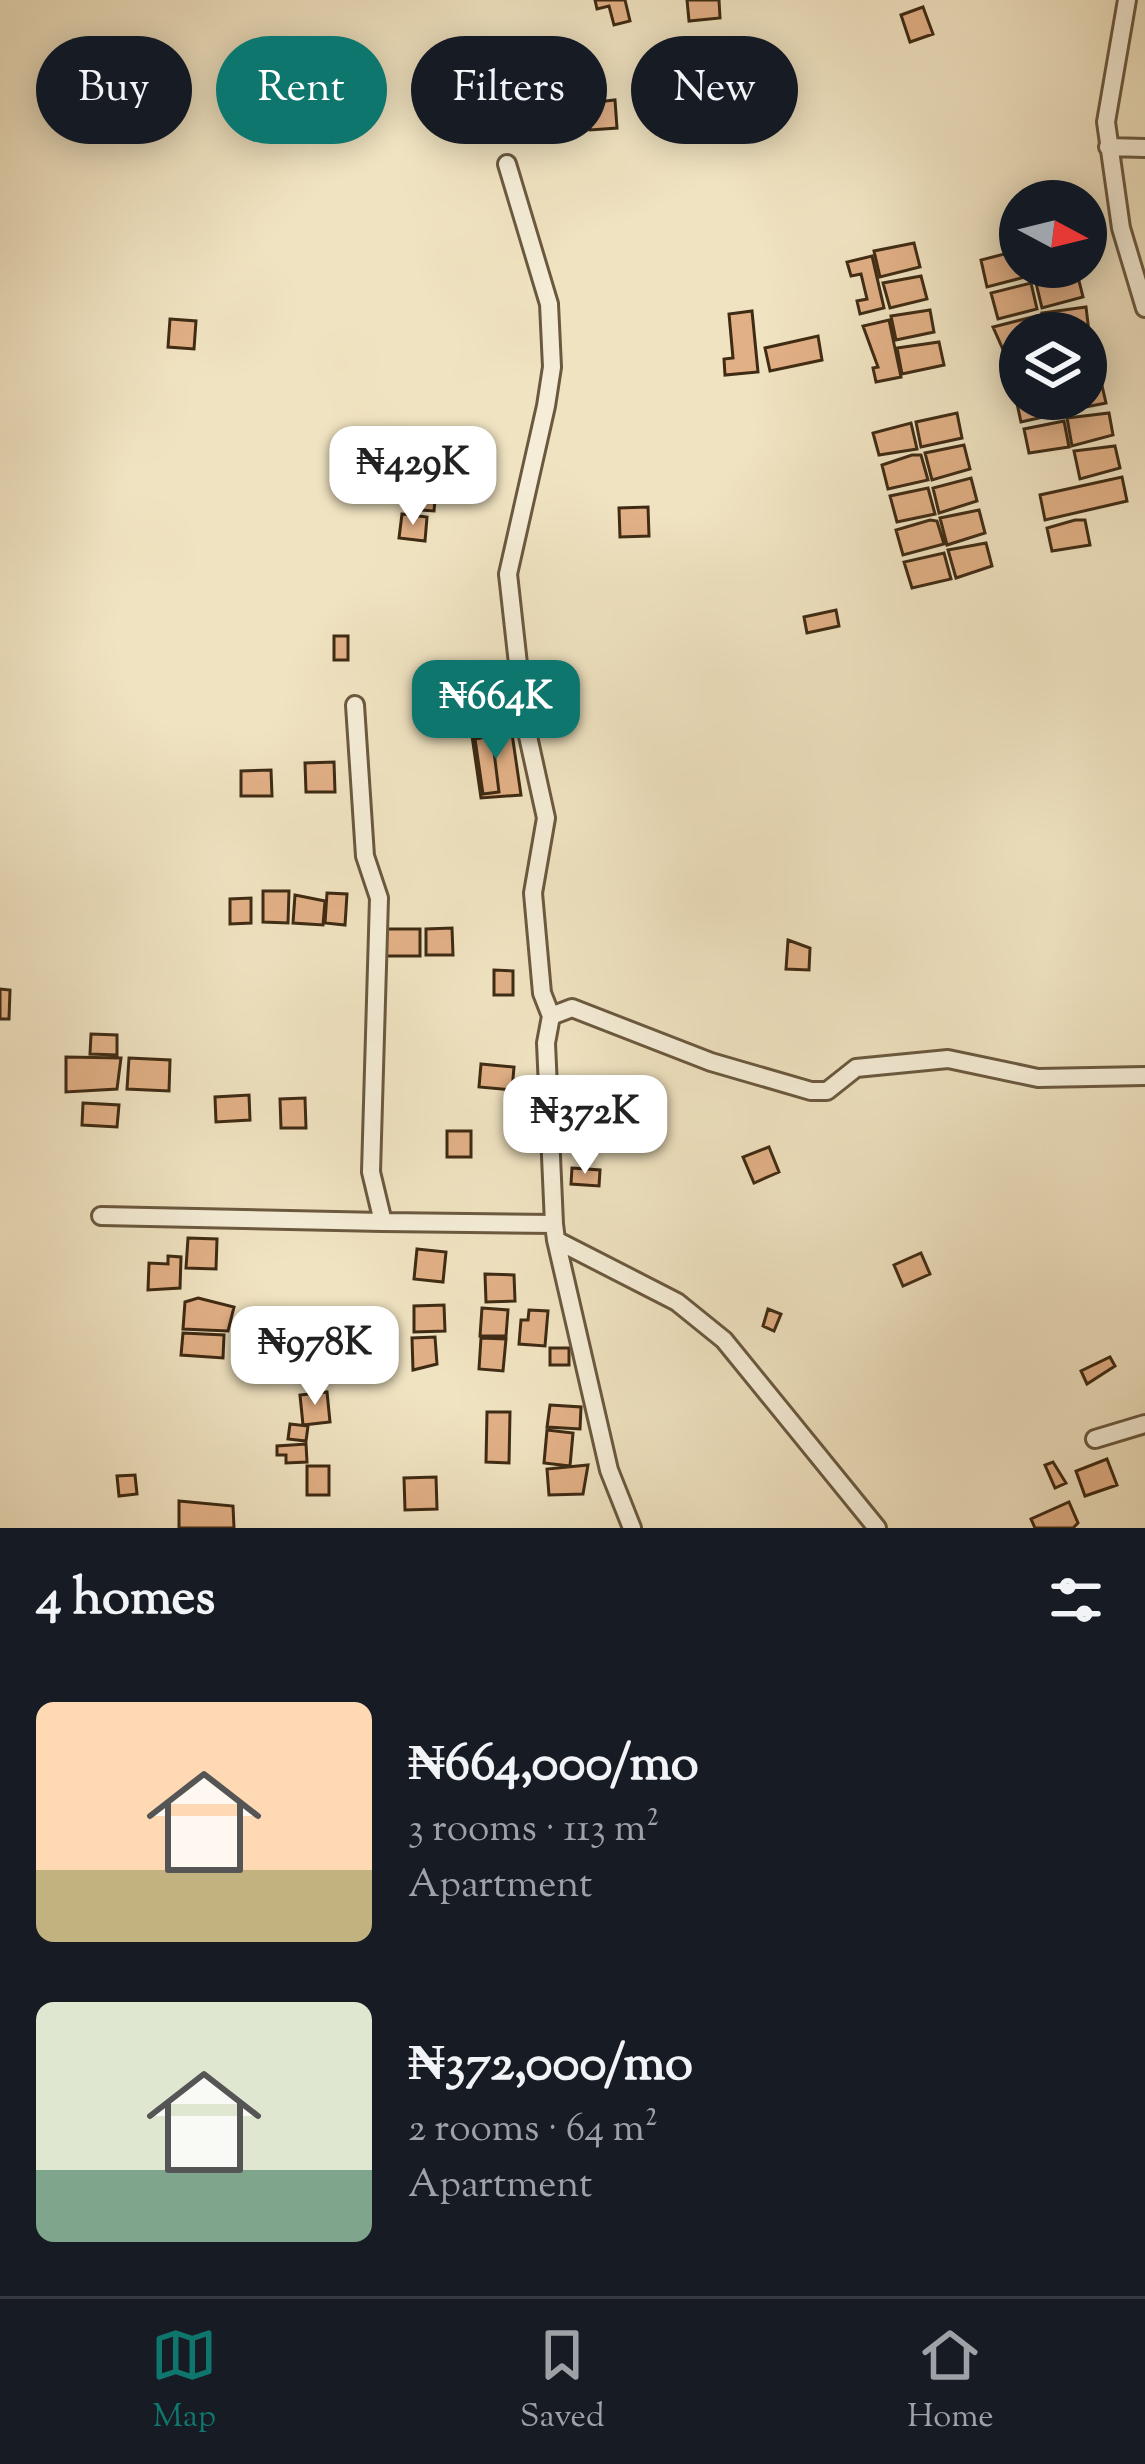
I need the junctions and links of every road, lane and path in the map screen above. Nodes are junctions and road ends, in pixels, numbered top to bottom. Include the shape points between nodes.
1 (1131, 3) edge
2 (1108, 148) junction
3 (1145, 148) edge
4 (507, 164) dead end
5 (1145, 308) edge
6 (355, 705) dead end
7 (550, 1016) junction
8 (1145, 1076) edge
9 (101, 1216) dead end
10 (383, 1222) junction
11 (555, 1232) junction
12 (1145, 1424) edge
13 (1095, 1439) dead end
14 (632, 1528) edge
15 (877, 1528) edge

1 - 2 street via 1106,122
2 - 3 street
2 - 5 street via 1120,228
4 - 7 street via 549,304 546,406 508,574 524,718 546,818 533,893
6 - 10 street via 365,856 380,898 371,1172
7 - 8 street via 572,1008 591,1013 711,1062 811,1091 827,1090 856,1068 948,1059 1038,1078
7 - 11 street
9 - 10 street
10 - 11 street
11 - 14 street via 609,1470
11 - 15 street via 677,1302 724,1340
12 - 13 street

